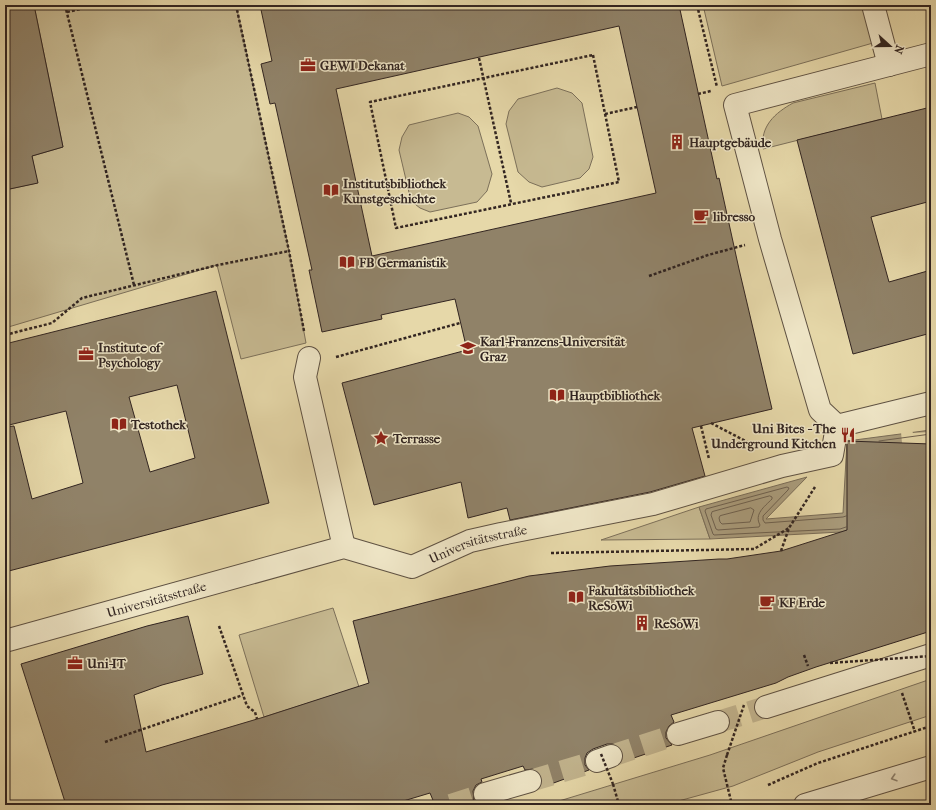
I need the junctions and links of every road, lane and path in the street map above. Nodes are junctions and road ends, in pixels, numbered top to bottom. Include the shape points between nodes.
1 (65, 5) edge
2 (99, 5) edge
3 (236, 5) edge
4 (697, 5) edge
5 (873, 5) edge
6 (67, 12) junction
7 (931, 54) edge
8 (478, 58) dead end
9 (889, 65) junction
10 (483, 78) junction
11 (698, 94) dead end
12 (637, 107) dead end
13 (605, 114) junction
14 (511, 204) junction
15 (730, 249) dead end
16 (289, 251) junction
17 (649, 276) dead end
18 (134, 285) junction
19 (460, 323) dead end
20 (5, 335) edge
21 (339, 356) dead end
22 (309, 358) joint
23 (931, 403) edge
24 (711, 423) dead end
25 (701, 426) dead end
26 (837, 426) junction
27 (832, 455) junction
28 (709, 460) dead end
29 (791, 464) junction
30 (789, 528) junction
31 (344, 547) junction
32 (781, 551) dead end
33 (543, 554) dead end
34 (219, 626) dead end
35 (5, 641) edge
36 (931, 655) edge
37 (830, 663) dead end
38 (901, 689) dead end
39 (243, 696) junction
40 (744, 705) dead end
41 (766, 707) tunnel mouth
42 (258, 719) dead end
43 (718, 722) tunnel mouth
44 (931, 726) edge
45 (915, 732) junction
46 (678, 734) tunnel mouth
47 (105, 742) dead end
48 (603, 757) dead end
49 (931, 767) edge
50 (530, 782) tunnel mouth
51 (768, 785) dead end
52 (485, 794) tunnel mouth
53 (731, 801) dead end
54 (619, 805) edge
55 (804, 805) edge

1 - 6 path
2 - 6 path
3 - 16 path
4 - 11 path via 717,90
5 - 9 street
6 - 18 path
7 - 9 street
8 - 10 path
9 - 26 street via 734,105 820,410
10 - 13 path via 593,55
10 - 14 path
10 - 14 path via 370,102 396,228
12 - 13 path
13 - 14 path via 619,182
15 - 17 path
16 - 18 path
16 - 22 path
18 - 20 path via 82,298 52,323
19 - 21 path
22 - 31 street via 305,377
23 - 26 street
24 - 29 path
25 - 28 path
26 - 27 street
27 - 29 street, Universitätsstraße
27 - 30 path
29 - 31 street, Universitätsstraße via 653,504 470,541 412,567
30 - 32 path
30 - 33 path via 754,549
31 - 35 street, Universitätsstraße
34 - 39 path
36 - 37 path, bridge
36 - 41 street
38 - 45 path
39 - 42 path via 247,706 255,712
39 - 47 path
40 - 53 path, bridge via 723,768
43 - 46 street
44 - 45 path
45 - 51 path via 818,763
48 - 54 path, bridge
49 -> 55 street
50 - 52 street

